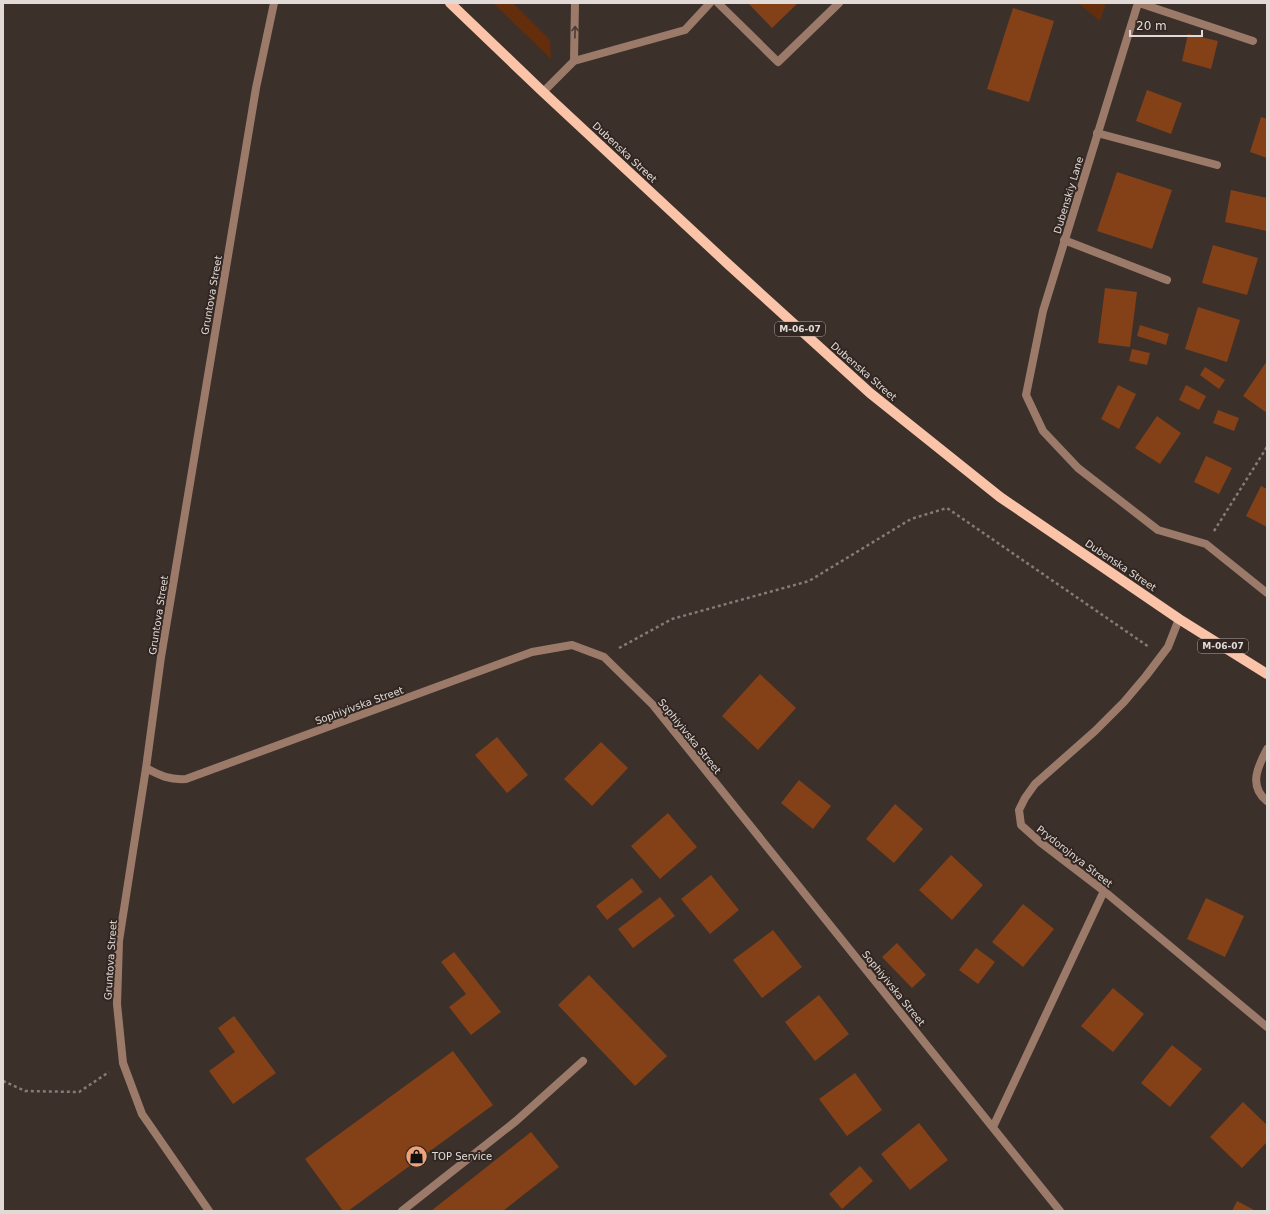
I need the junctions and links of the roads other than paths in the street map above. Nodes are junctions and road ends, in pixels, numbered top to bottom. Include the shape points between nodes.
1 (274, 3) edge
2 (450, 3) edge
3 (575, 3) edge
4 (710, 3) edge
5 (718, 3) edge
6 (840, 3) edge
7 (1139, 3) edge
8 (1253, 41) dead end
9 (574, 61) junction
10 (543, 92) junction
11 (1097, 133) junction
12 (1217, 165) dead end
13 (1064, 240) junction
14 (1167, 280) dead end
15 (1267, 593) edge
16 (1180, 619) junction
17 (1267, 674) edge
18 (1267, 749) edge
19 (146, 768) junction
20 (1267, 801) edge
21 (1104, 891) junction
22 (1267, 1027) edge
23 (583, 1061) dead end
24 (993, 1127) junction
25 (209, 1211) edge
26 (402, 1211) edge
27 (1060, 1211) edge

1 - 19 street, Gruntova Street via 256,88 161,657
2 - 10 main road, Dubenska Street / М-06-07
9 -> 3 street
4 - 9 street via 685,30
5 - 6 street via 778,62
7 - 8 street
7 - 11 street, Dubenskiy Lane
9 - 10 street
10 - 16 main road, Dubenska Street / М-06-07 via 870,393 1000,497
11 - 12 street
11 - 13 street, Dubenskiy Lane
13 - 14 street
13 - 15 street, Dubenskiy Lane via 1043,311 1026,395 1043,431 1078,468 1158,530 1206,544
16 - 17 main road, Dubenska Street / М-06-07
16 - 21 street, Prydorojnya Street via 1168,647 1124,702 1036,784 1024,798 1019,810 1021,825
18 - 20 street via 1256,775 1259,790
19 - 24 street, Sophiyivska Street via 162,777 186,779 532,652 572,644 604,657 653,706
19 - 25 street, Gruntova Street via 119,941 117,1004 122,1063 142,1114
21 - 22 street, Prydorojnya Street
21 - 24 street
23 - 26 street via 516,1121
24 - 27 street, Sophiyivska Street

